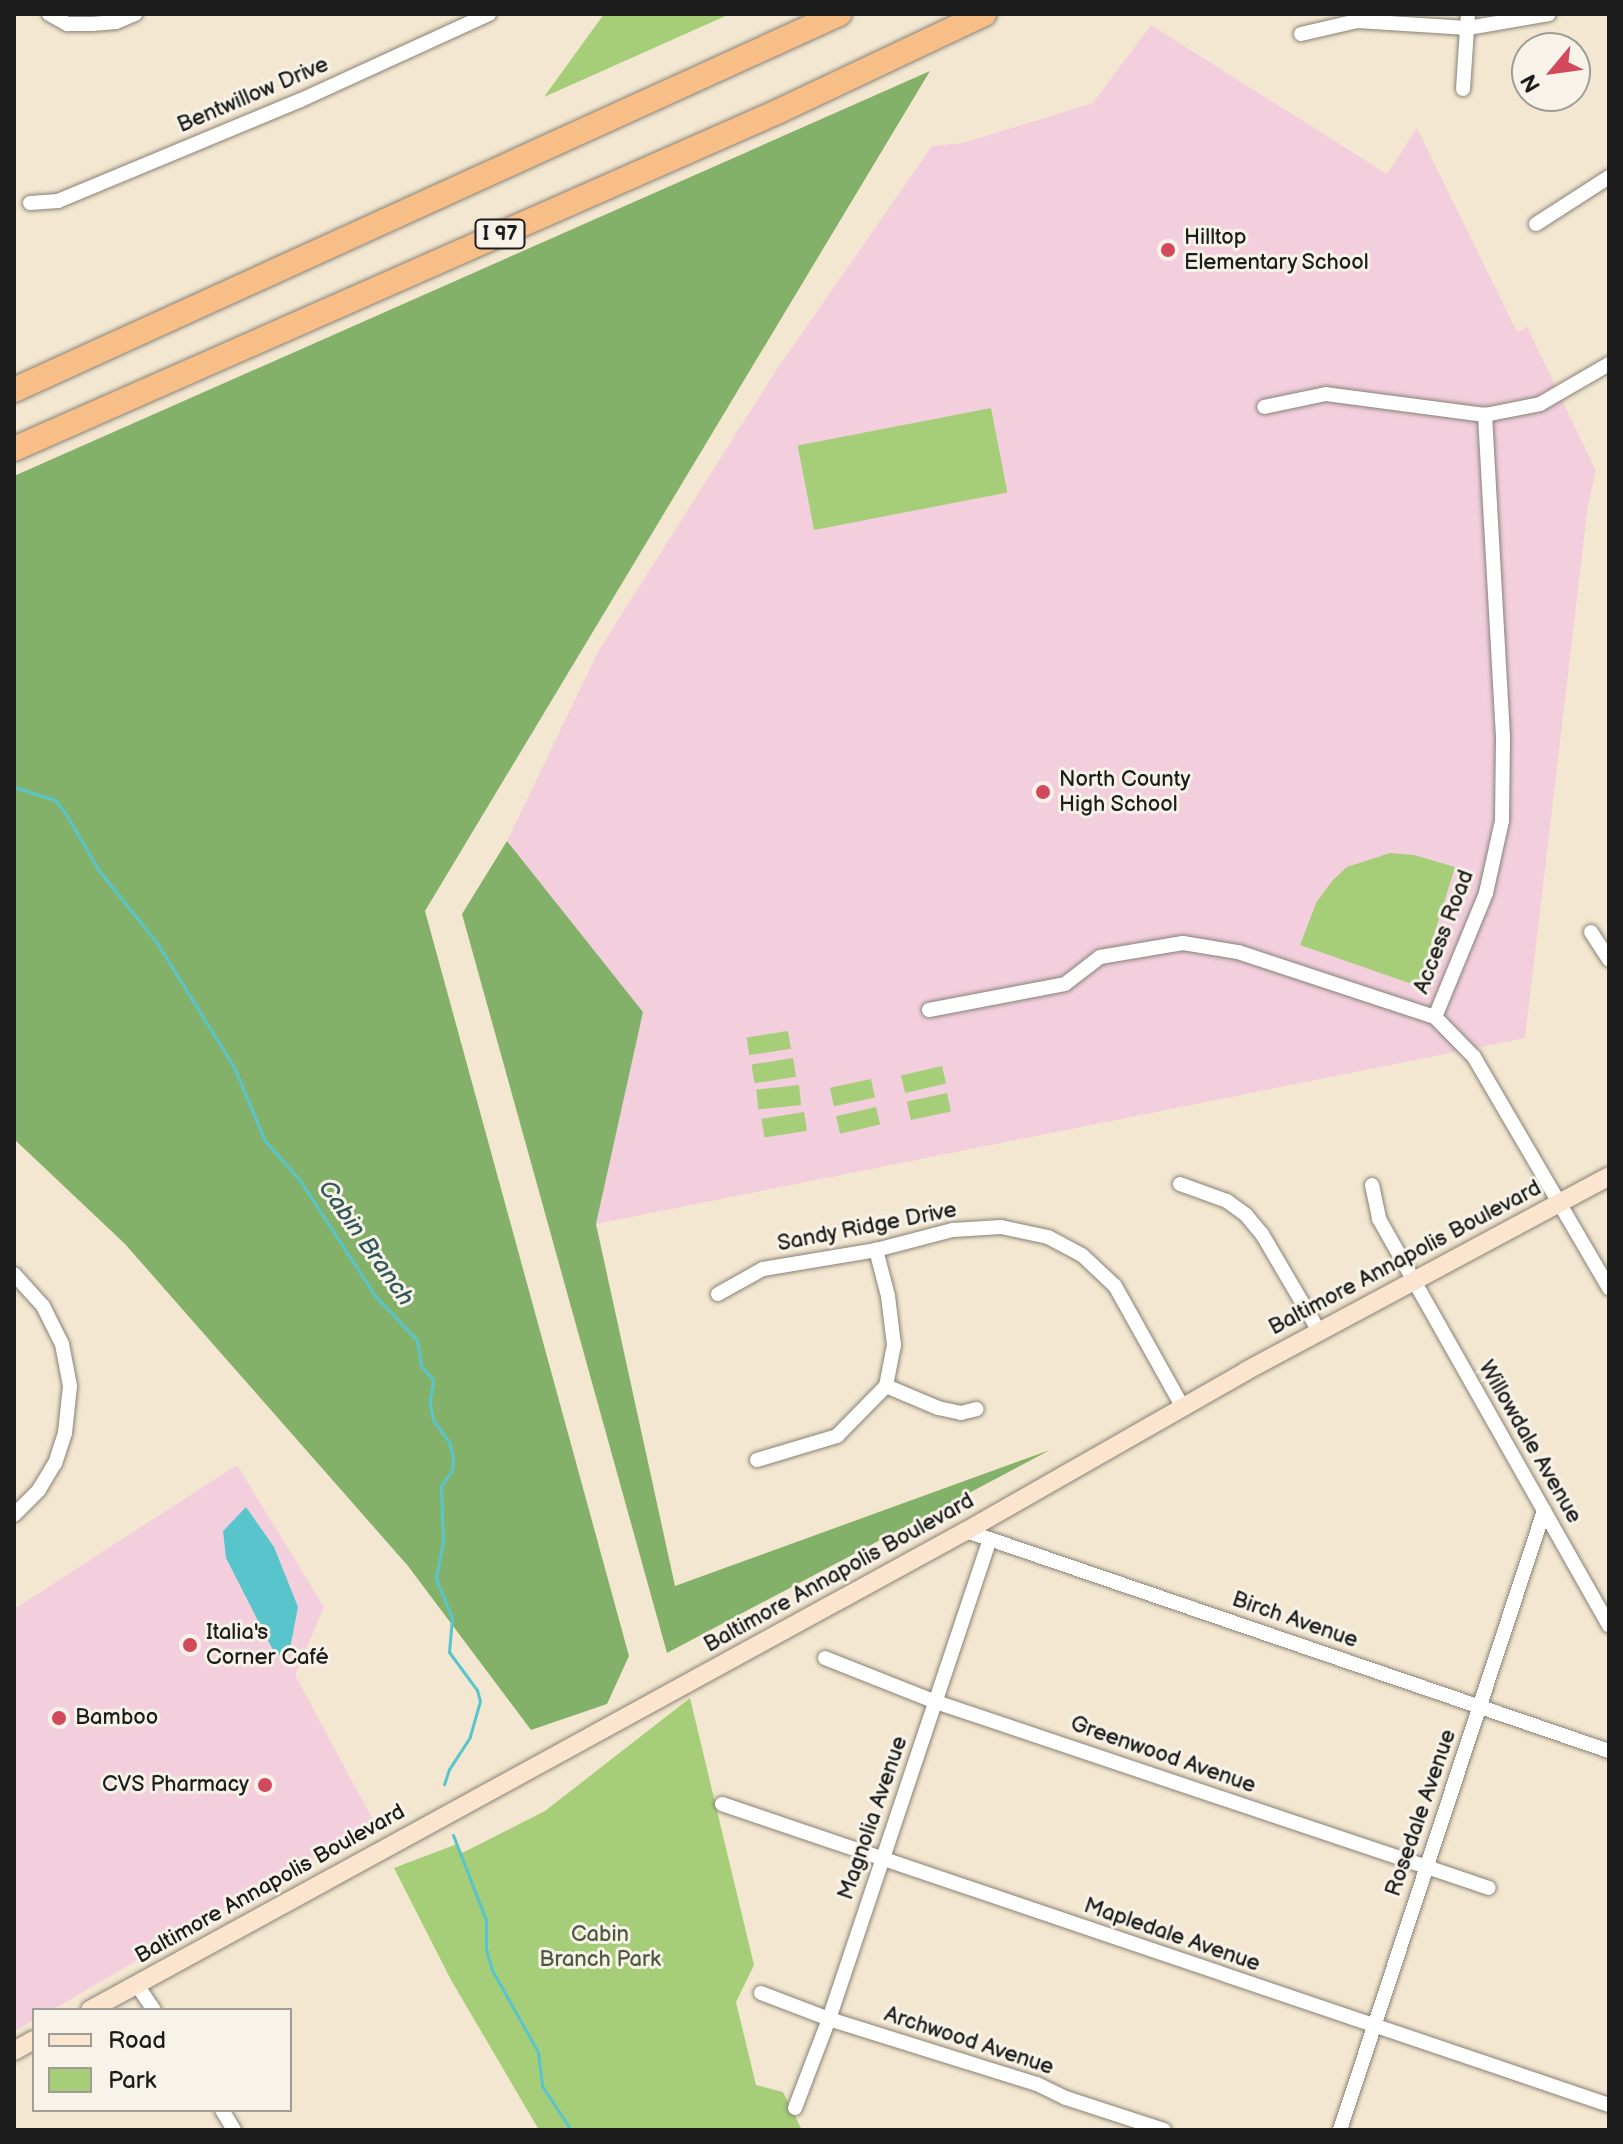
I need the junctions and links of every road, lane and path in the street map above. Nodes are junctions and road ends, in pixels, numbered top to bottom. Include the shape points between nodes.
1 (49, 14) edge
2 (135, 14) edge
3 (489, 14) edge
4 (839, 14) edge
5 (984, 14) edge
6 (1549, 14) edge
7 (468, 19) edge
8 (1468, 21) edge
9 (1301, 34) dead end
10 (1463, 89) dead end
11 (1609, 177) edge
12 (30, 203) dead end
13 (1536, 224) dead end
14 (307, 254) junction
15 (1609, 364) edge
16 (14, 377) edge
17 (14, 390) edge
18 (1264, 407) dead end
19 (1485, 415) junction
20 (14, 449) edge
21 (1591, 932) dead end
22 (1609, 960) edge
23 (929, 1010) dead end
24 (1435, 1017) junction
25 (1609, 1176) edge
26 (1180, 1184) dead end
27 (1372, 1185) dead end
28 (1559, 1202) junction
29 (876, 1250) junction
30 (14, 1274) edge
31 (1413, 1280) junction
32 (1609, 1288) edge
33 (718, 1294) dead end
34 (1319, 1331) junction
35 (886, 1386) junction
36 (1182, 1406) junction
37 (977, 1409) dead end
38 (757, 1460) dead end
39 (1544, 1511) junction
40 (14, 1515) edge
41 (966, 1531) junction
42 (990, 1539) junction
43 (1609, 1626) edge
44 (825, 1658) dead end
45 (936, 1702) junction
46 (1480, 1707) junction
47 (1609, 1751) edge
48 (722, 1804) dead end
49 (882, 1861) junction
50 (1425, 1866) junction
51 (1489, 1888) dead end
52 (137, 1985) junction
53 (761, 1993) dead end
54 (94, 2008) edge
55 (153, 2008) edge
56 (829, 2019) junction
57 (1373, 2027) junction
58 (32, 2041) edge
59 (14, 2051) edge
60 (1609, 2105) edge
61 (795, 2108) dead end
62 (223, 2112) edge
63 (234, 2130) edge
64 (1164, 2130) edge
65 (1340, 2130) edge

1 - 2 street via 67,24 92,24
3 - 7 street, Bentwillow Drive
4 - 14 highway
5 - 20 highway, I 97 via 777,112
6 - 8 street
7 - 12 street, Bentwillow Drive via 301,100 58,201
8 - 9 street via 1357,21
8 - 10 street
11 - 13 street
14 - 16 highway
14 - 17 highway
15 - 19 street via 1540,404
18 - 19 street via 1326,394
19 - 24 street, Access Road via 1503,722 1502,821 1486,893
21 - 22 street
23 - 24 street, Access Road via 1065,984 1100,957 1183,943 1238,952
24 - 28 street via 1474,1057
25 - 28 main road, Baltimore Annapolis Boulevard
26 - 34 street via 1227,1201 1246,1215
27 - 31 street, Willowdale Avenue via 1379,1219
28 - 31 main road, Baltimore Annapolis Boulevard
28 - 32 street
29 - 33 street, Sandy Ridge Drive via 763,1269
29 - 35 street via 894,1345
29 - 36 street, Sandy Ridge Drive via 953,1230 1001,1227 1048,1237 1082,1255 1115,1286
30 - 40 street via 43,1306 62,1344 70,1386 65,1433 55,1463 39,1490
31 - 34 main road, Baltimore Annapolis Boulevard
31 - 39 street, Willowdale Avenue
34 - 36 main road, Baltimore Annapolis Boulevard
35 - 37 street via 938,1408 961,1413
35 - 38 street via 837,1436
36 - 41 main road, Baltimore Annapolis Boulevard
39 - 43 street, Willowdale Avenue
39 - 46 street, Rosedale Avenue
41 - 42 street, Birch Avenue
41 - 52 main road, Baltimore Annapolis Boulevard
42 - 45 street, Magnolia Avenue
42 - 46 street, Birch Avenue
44 - 45 street, Greenwood Avenue
45 - 49 street, Magnolia Avenue
45 - 50 street, Greenwood Avenue
46 - 47 street, Birch Avenue
46 - 50 street, Rosedale Avenue
48 - 49 street, Mapledale Avenue
49 - 56 street, Magnolia Avenue
49 - 57 street, Mapledale Avenue
50 - 51 street, Greenwood Avenue
50 - 57 street, Rosedale Avenue
52 - 54 main road, Baltimore Annapolis Boulevard
52 - 55 street
53 - 56 street, Archwood Avenue
56 - 61 street, Magnolia Avenue
56 - 64 street, Archwood Avenue
57 - 60 street, Mapledale Avenue
57 - 65 street, Rosedale Avenue
58 - 59 main road
62 - 63 street

